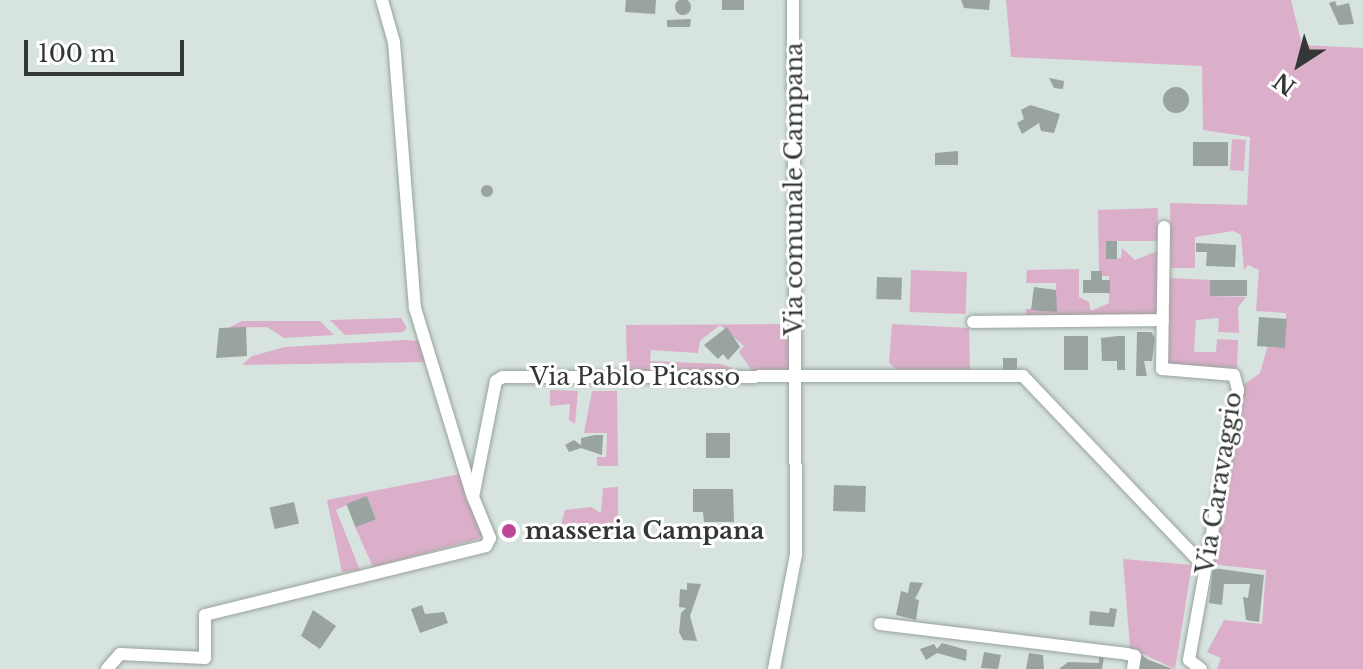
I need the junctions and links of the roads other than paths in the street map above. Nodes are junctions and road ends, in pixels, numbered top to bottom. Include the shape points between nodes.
1 (382, 0) edge
2 (793, 0) edge
3 (1164, 227) dead end
4 (1163, 320) junction
5 (973, 322) dead end
6 (796, 377) junction
7 (473, 497) junction
8 (1205, 567) junction
9 (880, 624) dead end
10 (1134, 663) edge
11 (107, 669) edge
12 (774, 669) edge
13 (1201, 669) edge

1 - 7 street via 394,42 415,308
2 - 6 street, Via comunale Campana
3 - 4 street, Via Caravaggio
4 - 5 street
4 - 8 street, Via Caravaggio via 1162,369 1234,375 1238,390
6 - 7 street, Via Pablo Picasso via 503,377 496,381
6 - 8 street, Via Pablo Picasso via 1023,376
6 - 12 street, Via comunale Campana via 796,555
7 - 11 street via 490,538 486,546 205,615 205,658 120,654
8 - 13 street, Via Caravaggio via 1189,660
9 - 10 street

